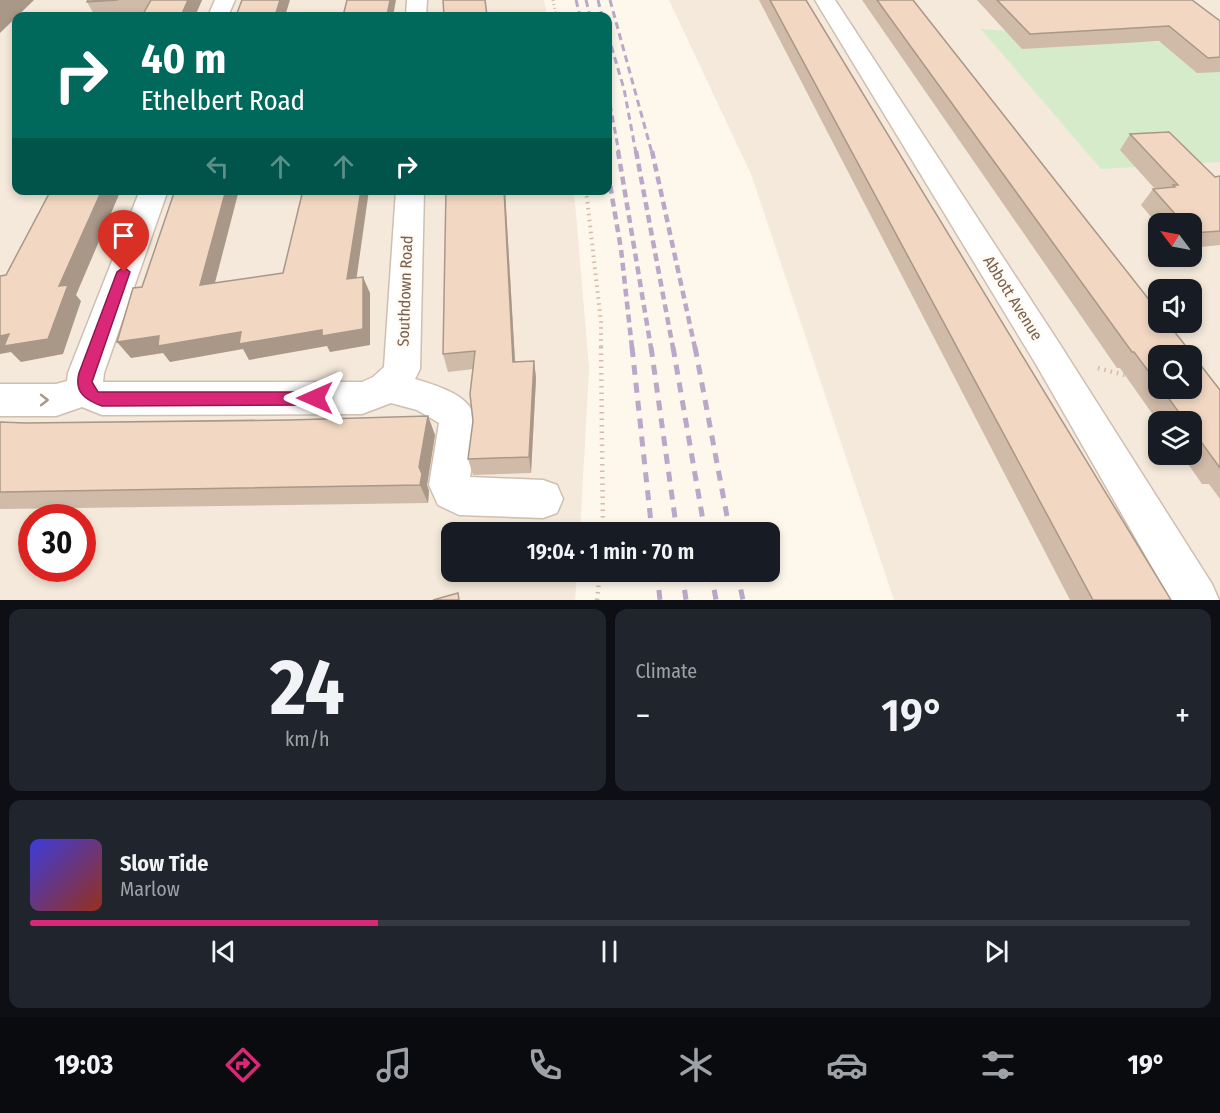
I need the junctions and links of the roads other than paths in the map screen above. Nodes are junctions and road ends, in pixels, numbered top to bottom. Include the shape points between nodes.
1 (825, 0) edge
2 (152, 195) edge
3 (410, 195) edge
4 (389, 387) junction
5 (87, 390) junction
6 (0, 400) edge
7 (543, 499) dead end
8 (1196, 600) edge

1 - 8 street, Abbott Avenue via 1050,356
2 - 5 street via 86,373
3 - 4 street, Southdown Road via 402,369
4 - 5 street via 376,394 350,398 102,399
4 - 7 street via 452,410 458,420 449,485 452,492 459,496
6 -> 5 street via 57,400

